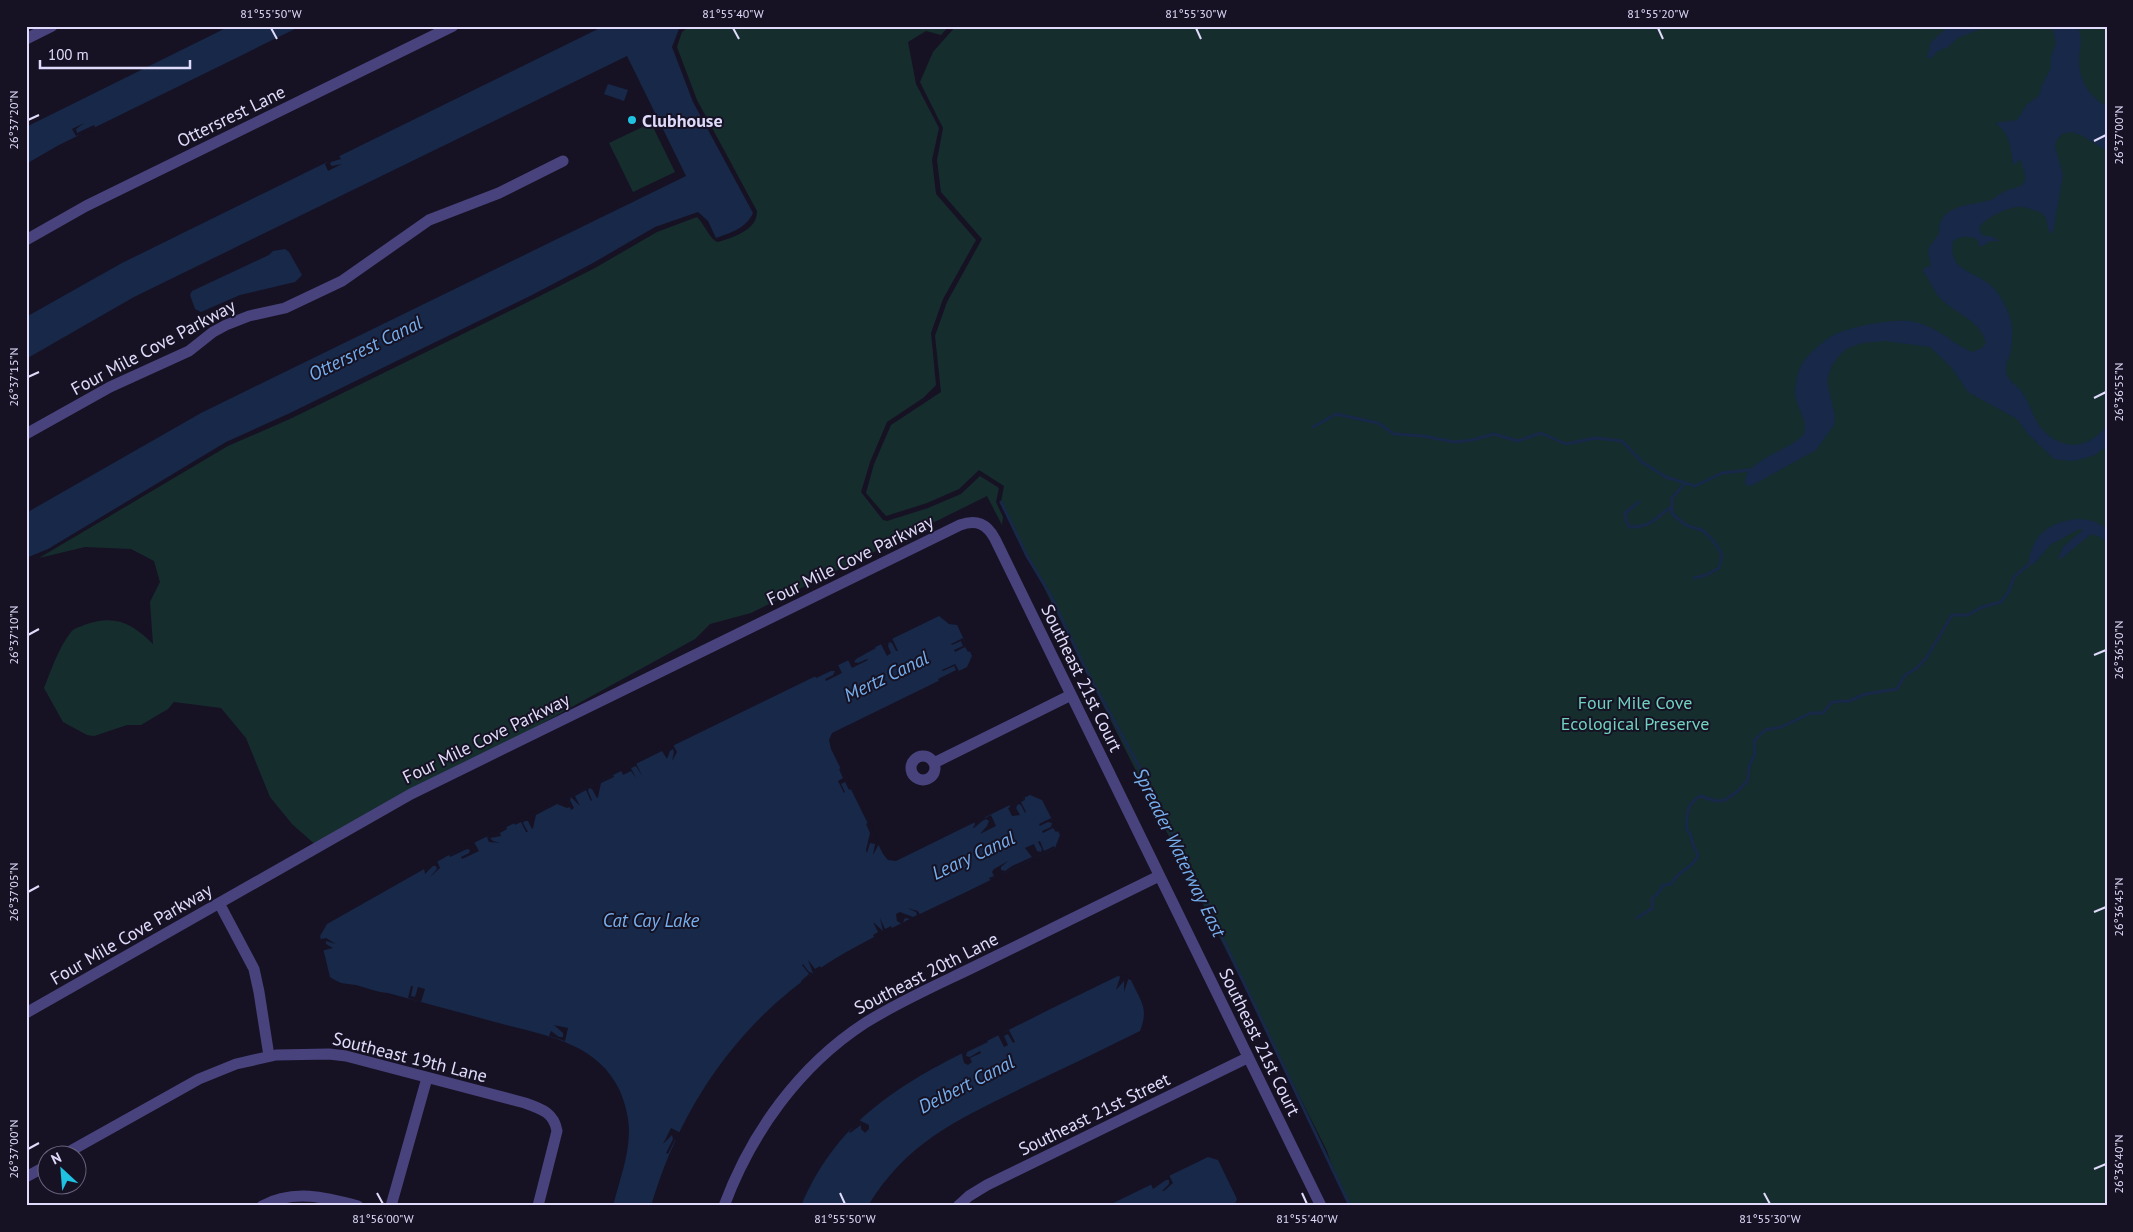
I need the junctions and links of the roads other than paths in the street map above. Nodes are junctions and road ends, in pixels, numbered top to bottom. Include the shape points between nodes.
1 (52, 26) edge
2 (453, 26) edge
3 (26, 39) edge
4 (563, 161) dead end
5 (26, 240) edge
6 (26, 434) edge
7 (976, 523) joint
8 (1071, 695) junction
9 (934, 763) dead end
10 (1159, 876) junction
11 (219, 903) junction
12 (26, 1013) edge
13 (269, 1056) junction
14 (1248, 1058) junction
15 (427, 1078) junction
16 (83, 1144) edge
17 (38, 1170) edge
18 (26, 1177) edge
19 (262, 1206) edge
20 (358, 1206) edge
21 (391, 1206) edge
22 (538, 1206) edge
23 (724, 1206) edge
24 (958, 1206) edge
25 (1321, 1206) edge

1 - 3 street
2 - 5 street, Ottersrest Lane via 86,206
4 - 6 street, Four Mile Cove Parkway via 499,193 429,220 342,281 285,308 226,325 189,351 110,387
7 - 8 street, Southeast 21st Court via 985,526 992,534
7 - 11 street, Four Mile Cove Parkway via 960,526 411,794
8 - 9 street
8 - 10 street, Southeast 21st Court
10 - 14 street, Southeast 21st Court
10 - 23 street, Southeast 20th Lane via 892,1008 846,1037 807,1071 772,1114 742,1164
11 - 12 street, Four Mile Cove Parkway
11 - 13 street via 254,969
13 - 15 street, Southeast 19th Lane via 329,1054
13 - 16 street, Southeast 19th Lane via 236,1064 191,1083
14 - 24 street, Southeast 21st Street via 987,1185
14 - 25 street, Southeast 21st Court
15 - 21 street
15 - 22 street, Southeast 19th Lane via 534,1106 547,1112 554,1120 557,1138
17 - 18 street
19 - 20 street via 285,1197 304,1195

